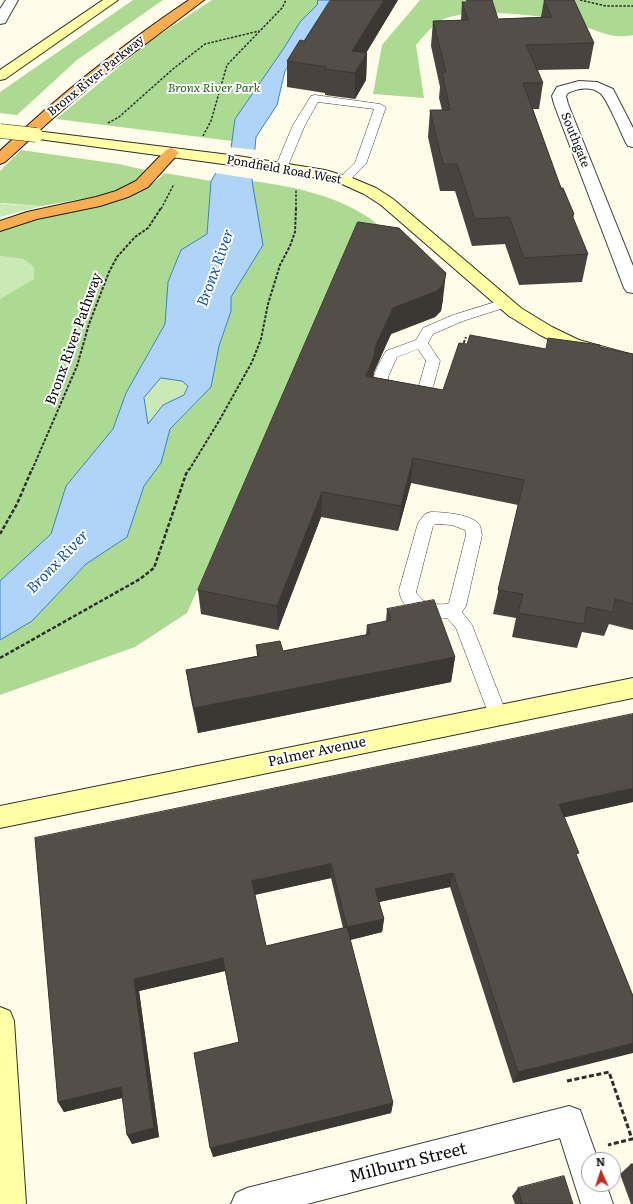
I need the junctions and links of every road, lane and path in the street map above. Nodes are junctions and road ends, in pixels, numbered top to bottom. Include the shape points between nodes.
1 (12, 0) edge
2 (112, 0) edge
3 (180, 0) edge
4 (198, 0) edge
5 (286, 0) edge
6 (580, 0) edge
7 (633, 6) edge
8 (0, 20) edge
9 (259, 31) junction
10 (0, 76) edge
11 (104, 125) dead end
12 (0, 131) edge
13 (0, 140) edge
14 (200, 142) dead end
15 (633, 143) edge
16 (171, 153) junction
17 (0, 159) edge
18 (282, 168) junction
19 (176, 180) dead end
20 (343, 180) junction
21 (296, 188) dead end
22 (0, 226) edge
23 (633, 288) edge
24 (505, 303) junction
25 (466, 335) dead end
26 (421, 343) junction
27 (387, 345) edge
28 (461, 348) edge
29 (407, 349) junction
30 (633, 361) edge
31 (0, 534) edge
32 (451, 611) junction
33 (0, 658) edge
34 (633, 688) edge
35 (498, 715) junction
36 (0, 817) edge
37 (0, 1021) edge
38 (567, 1081) dead end
39 (604, 1145) dead end
40 (581, 1156) edge
41 (593, 1192) edge
42 (10, 1204) edge
43 (246, 1204) edge
44 (597, 1204) edge

1 - 8 street
2 - 10 street
3 - 13 highway, Bronx River Parkway via 82,69
4 - 17 highway, Bronx River Parkway via 101,70
5 - 9 path via 282,8
6 - 7 path via 606,6
9 - 11 path via 206,44 173,69 119,117
9 - 14 path via 227,65 211,121
12 - 16 street, Pondfield Road West, bridge
15 - 23 street, Southgate via 608,92 603,88 578,85 562,90 559,96 561,104
16 - 18 street, Pondfield Road West
16 - 22 highway via 142,184 122,194 33,215
18 - 20 street, Pondfield Road West
18 - 20 lane via 299,125 315,98 380,107 360,164
19 - 31 path, Bronx River Pathway via 148,228 135,237 117,257 109,272 89,324 77,366 17,504
20 - 24 street, Pondfield Road West via 370,191 387,202
21 - 33 path via 295,232 280,265 252,362 186,474 154,568 140,579
24 - 26 lane via 428,331
24 - 30 street, Pondfield Road West via 546,331 574,344
25 - 28 path
26 - 29 lane
26 - 29 lane via 433,361 426,387 416,398 394,399 383,390 381,377 391,354
27 - 29 lane
32 - 32 lane via 457,606 474,535 472,527 462,521 431,518 426,523 407,590 409,599 421,608 439,612
32 - 35 lane via 463,625
34 - 35 street, Palmer Avenue
35 - 36 street, Palmer Avenue
37 - 42 street
38 - 39 path via 609,1072 632,1139
40 - 43 street, Milburn Street via 569,1121
41 - 44 street

